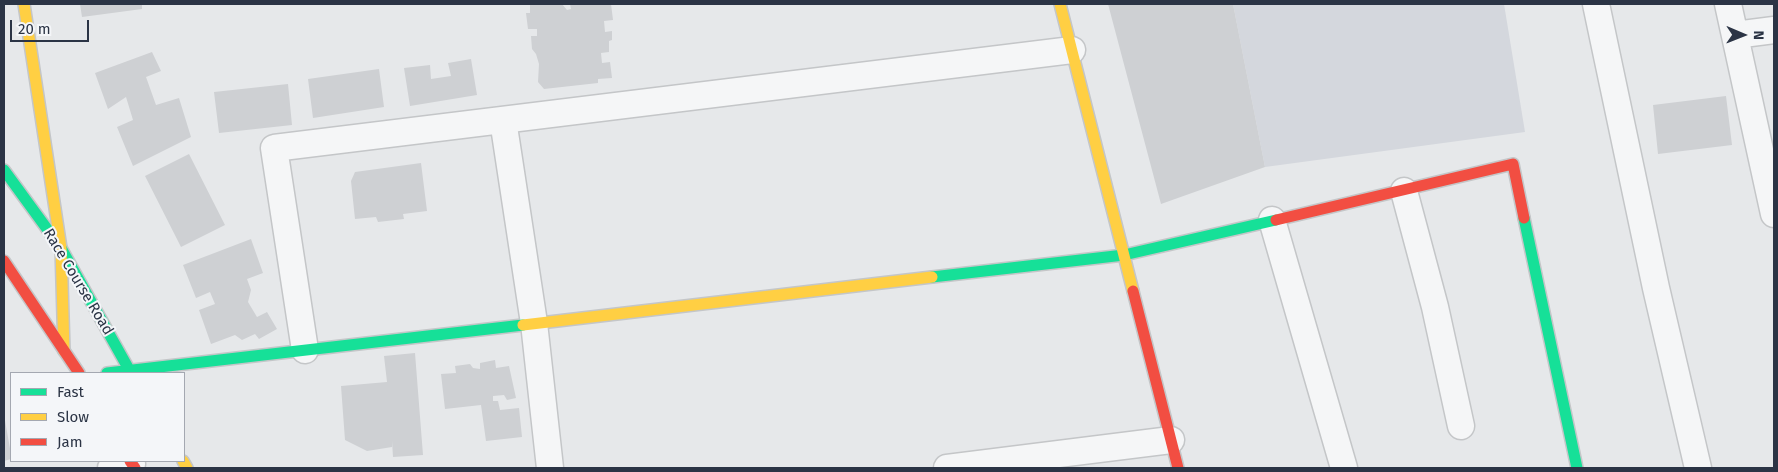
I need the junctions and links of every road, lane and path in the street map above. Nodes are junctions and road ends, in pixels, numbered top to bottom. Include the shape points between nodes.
1 (24, 4) edge
2 (1060, 4) edge
3 (1596, 4) edge
4 (1728, 4) edge
5 (1774, 30) edge
6 (1735, 35) junction
7 (1072, 50) junction
8 (503, 120) junction
9 (1769, 165) edge
10 (4, 170) edge
11 (1404, 191) junction
12 (1774, 214) edge
13 (1272, 220) junction
14 (61, 248) junction
15 (1124, 255) junction
16 (4, 261) edge
17 (534, 323) junction
18 (64, 350) junction
19 (305, 350) junction
20 (78, 372) edge
21 (130, 372) edge
22 (1461, 426) dead end
23 (1171, 440) junction
24 (550, 468) edge
25 (947, 468) edge
26 (1178, 468) edge
27 (1344, 468) edge
28 (1577, 468) edge
29 (1698, 468) edge

1 - 14 street
2 - 7 street
3 - 29 street
4 - 6 street
5 - 6 street
6 - 9 street
7 - 8 street
7 - 15 street
8 - 17 street
8 - 19 street via 274,148
9 - 12 street
10 - 14 street, Race Course Road
11 - 13 street
11 - 22 street via 1435,307
11 - 28 street via 1513,164
13 - 15 street
13 - 27 street
14 - 18 street
14 - 21 street, Race Course Road
15 - 17 street
15 - 23 street
16 - 18 street
17 - 19 street
17 - 24 street
18 - 20 street
19 - 21 street
23 - 25 street
23 - 26 street

